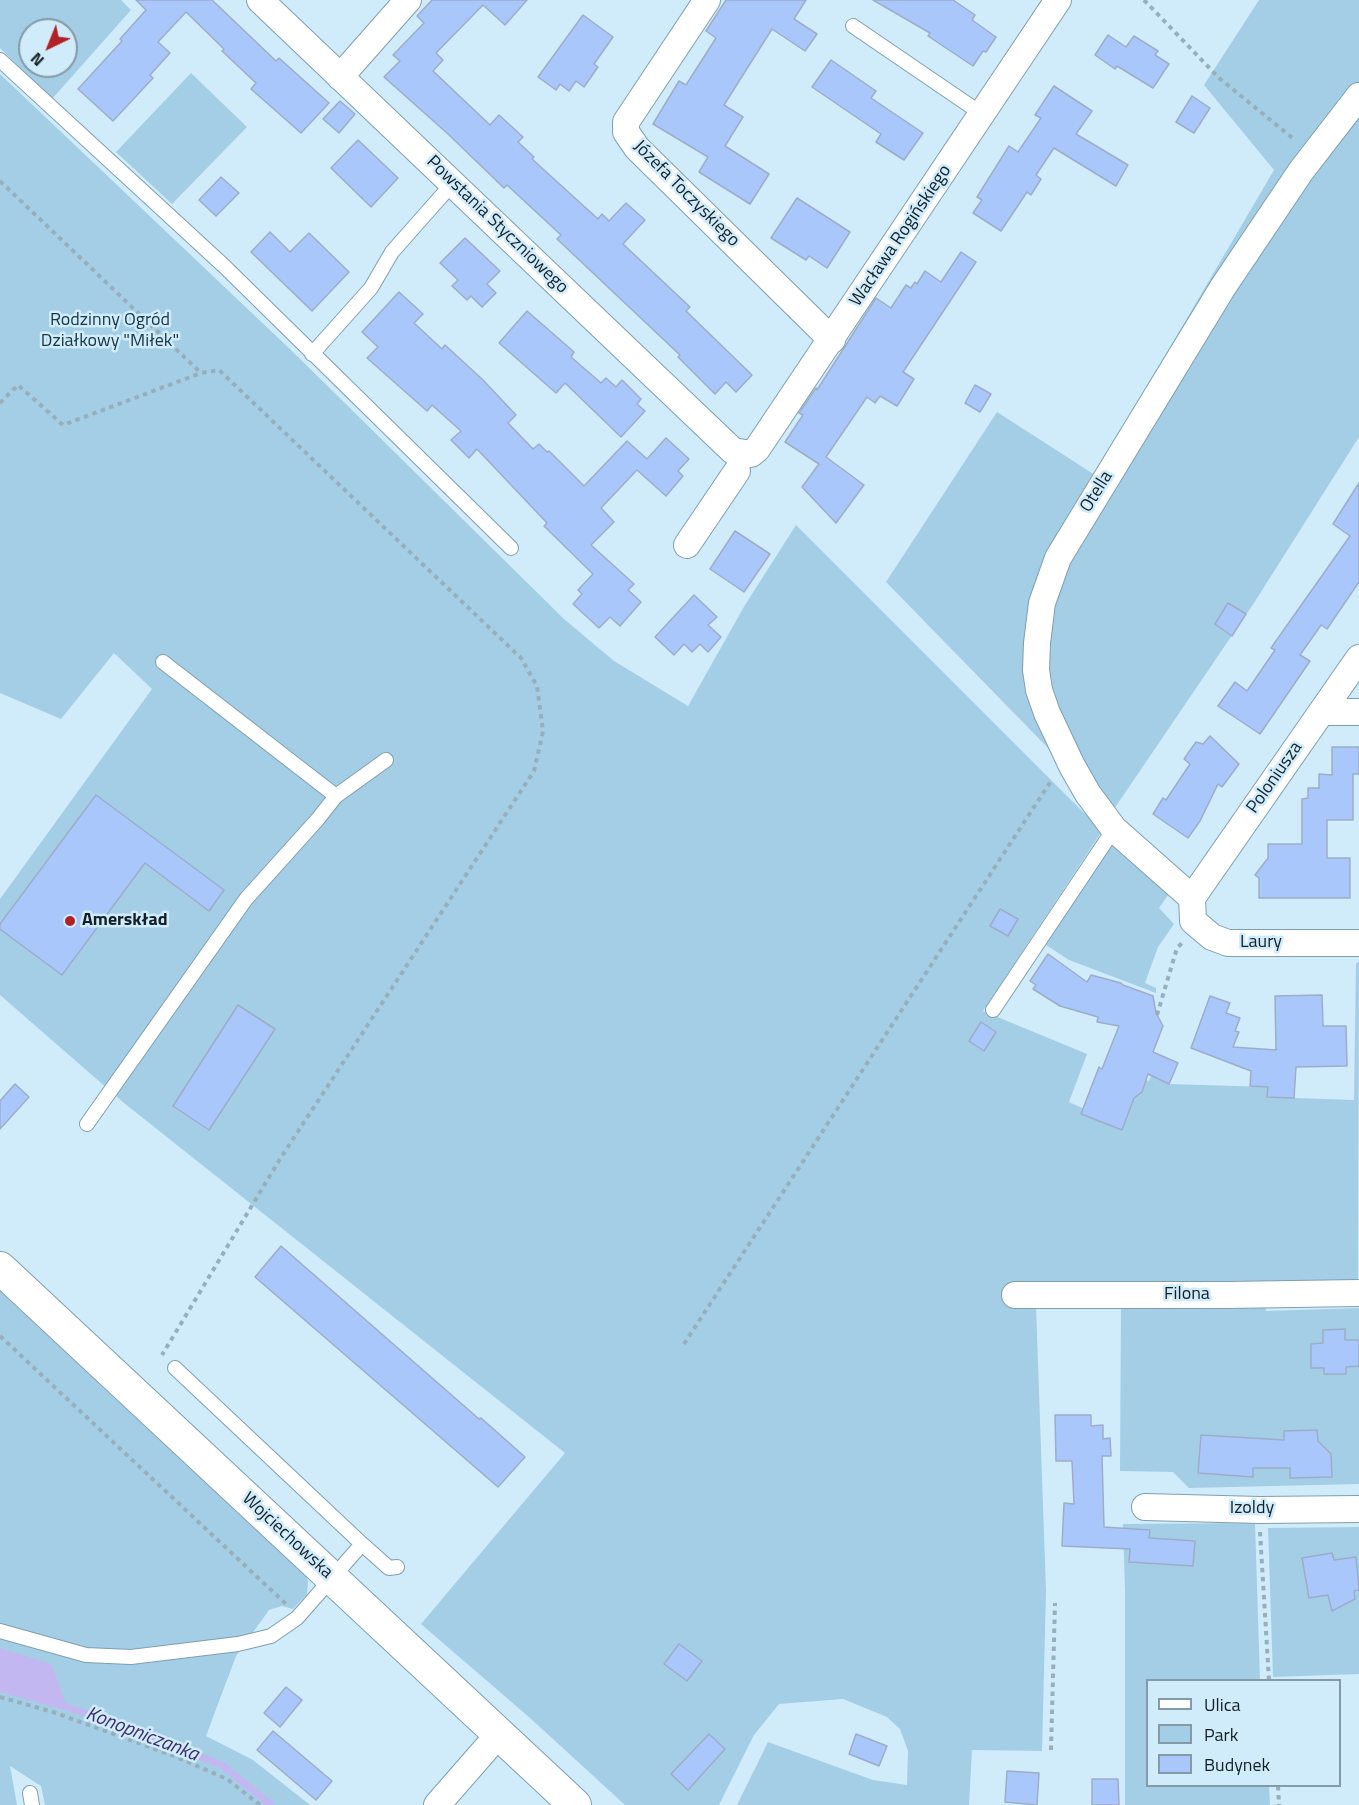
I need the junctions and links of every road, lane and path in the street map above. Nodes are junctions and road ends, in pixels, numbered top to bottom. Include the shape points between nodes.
1 (260, 0) edge
2 (408, 0) edge
3 (707, 0) edge
4 (1058, 0) edge
5 (1144, 0) edge
6 (853, 26) dead end
7 (0, 60) edge
8 (340, 77) junction
9 (1359, 96) edge
10 (982, 114) junction
11 (1290, 136) dead end
12 (1, 183) edge
13 (453, 183) junction
14 (832, 340) junction
15 (312, 354) junction
16 (201, 373) junction
17 (0, 403) edge
18 (735, 461) junction
19 (687, 545) dead end
20 (511, 548) dead end
21 (1359, 658) edge
22 (163, 663) dead end
23 (1322, 712) junction
24 (1359, 712) edge
25 (386, 760) dead end
26 (1051, 781) dead end
27 (336, 796) junction
28 (1114, 829) junction
29 (1192, 898) junction
30 (1359, 943) edge
31 (993, 1010) dead end
32 (87, 1124) dead end
33 (0, 1268) edge
34 (1359, 1293) edge
35 (1015, 1295) dead end
36 (0, 1336) edge
37 (684, 1344) dead end
38 (160, 1359) dead end
39 (175, 1368) dead end
40 (1145, 1507) dead end
41 (1359, 1509) edge
42 (1260, 1510) junction
43 (362, 1544) junction
44 (397, 1567) dead end
45 (332, 1578) junction
46 (1055, 1603) dead end
47 (299, 1616) junction
48 (0, 1631) edge
49 (1269, 1679) edge
50 (0, 1696) edge
51 (499, 1734) junction
52 (1052, 1750) dead end
53 (1278, 1787) edge
54 (260, 1805) edge
55 (437, 1805) edge
56 (574, 1805) edge
57 (1279, 1805) edge

1 - 8 street, Powstania Styczniowego
2 - 8 street
3 - 14 street, Józefa Toczyskiego via 626,122 626,132 637,148
4 - 10 street, Wacława Rogińskiego
5 - 11 path via 1219,78
6 - 10 lane
7 - 15 lane via 224,266
8 - 13 street, Powstania Styczniowego
9 - 28 street, Otella via 1301,171 1223,286 1085,511 1048,584 1036,643 1039,690 1072,766
10 - 14 street, Wacława Rogińskiego
12 - 16 path
13 - 15 lane via 392,252 371,288
13 - 18 street, Powstania Styczniowego
14 - 18 street, Wacława Rogińskiego via 757,449
15 - 20 lane
16 - 17 path via 63,425 18,385
16 - 38 path via 219,370 521,658 537,686 543,731 534,771 280,1159
18 - 19 street
21 - 23 street, Poloniusza
22 - 27 lane
23 - 24 street
23 - 29 street, Poloniusza
25 - 27 lane
26 - 37 path
27 - 32 lane via 246,899
28 - 29 street, Otella
28 - 31 lane
29 - 30 street, Laury via 1193,921 1212,937 1228,943
33 - 45 street, Wojciechowska
34 - 35 street, Filona
36 - 47 path
39 - 43 lane via 193,1378 319,1497
40 - 42 street, Izoldy
41 - 42 street, Izoldy
42 - 49 path
43 - 44 lane via 381,1556 389,1568
43 - 45 lane
45 - 47 lane
45 - 51 street, Wojciechowska
46 - 52 path
47 - 48 lane via 271,1636 238,1644 131,1657 86,1655
50 - 54 path via 174,1756 227,1779
51 - 55 street
51 - 56 street, Wojciechowska
53 - 57 path

